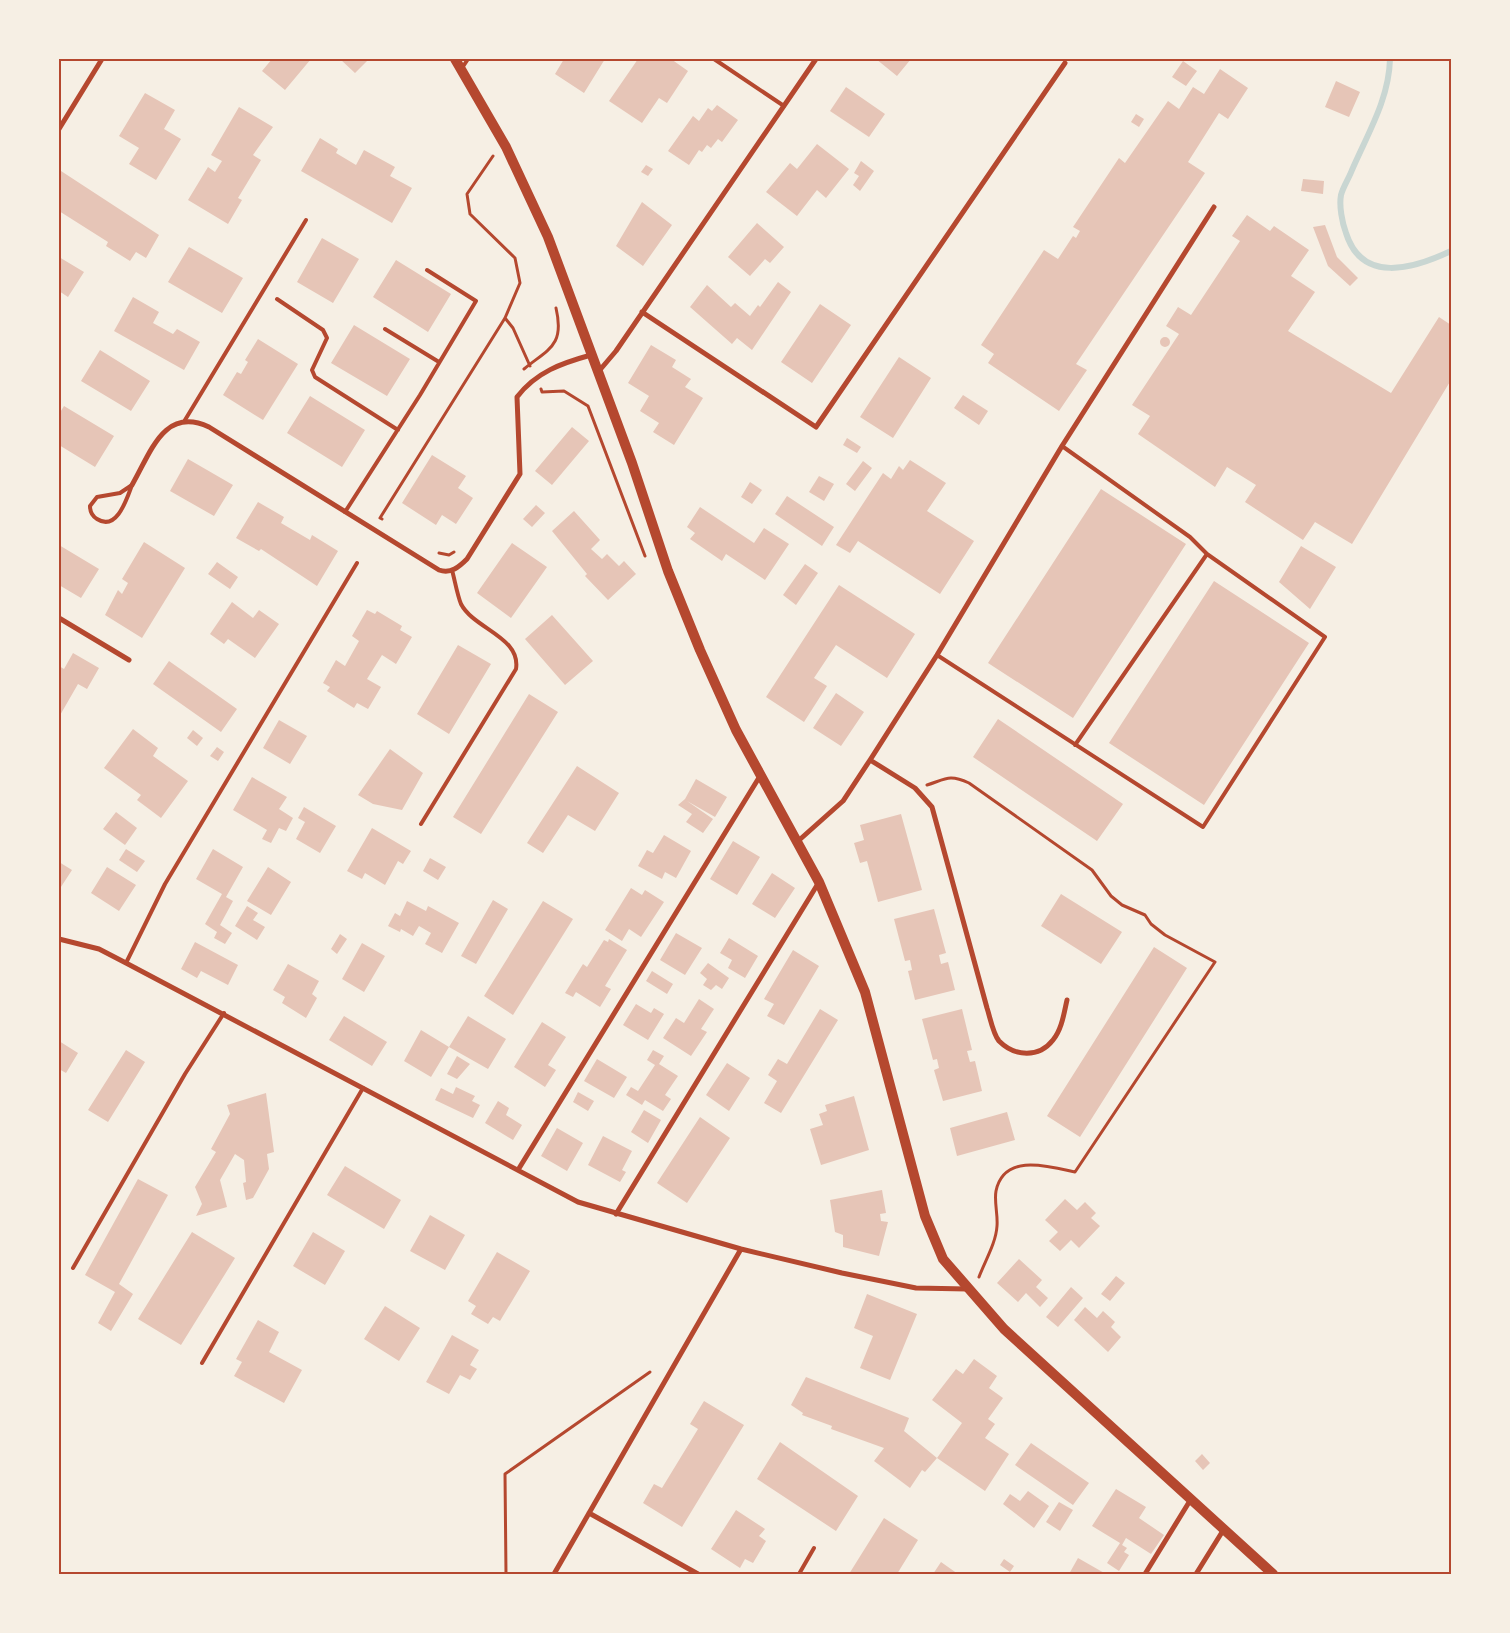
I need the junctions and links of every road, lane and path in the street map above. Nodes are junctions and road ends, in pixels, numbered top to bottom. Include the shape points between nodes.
1 (102, 59) edge
2 (454, 59) edge
3 (468, 59) edge
4 (714, 59) edge
5 (816, 59) edge
6 (1065, 63) dead end
7 (461, 70) junction
8 (784, 106) junction
9 (59, 116) edge
10 (64, 120) junction
11 (59, 128) edge
12 (490, 150) dead end
13 (493, 156) junction
14 (497, 164) dead end
15 (1214, 207) dead end
16 (306, 220) dead end
17 (427, 270) dead end
18 (277, 299) dead end
19 (556, 304) dead end
20 (642, 312) junction
21 (386, 329) dead end
22 (591, 355) junction
23 (439, 362) junction
24 (597, 373) junction
25 (519, 374) dead end
26 (185, 420) junction
27 (398, 430) junction
28 (1062, 446) junction
29 (132, 485) junction
30 (344, 512) junction
31 (388, 523) dead end
32 (431, 548) dead end
33 (458, 549) dead end
34 (1207, 554) junction
35 (357, 563) dead end
36 (452, 570) junction
37 (59, 618) edge
38 (937, 655) junction
39 (129, 660) dead end
40 (1076, 745) junction
41 (870, 760) junction
42 (760, 775) junction
43 (421, 824) dead end
44 (797, 842) junction
45 (820, 882) junction
46 (59, 939) edge
47 (126, 963) junction
48 (1067, 1000) dead end
49 (224, 1013) junction
50 (363, 1088) junction
51 (518, 1170) junction
52 (616, 1214) junction
53 (741, 1249) junction
54 (73, 1268) dead end
55 (968, 1289) junction
56 (202, 1363) dead end
57 (650, 1372) dead end
58 (1190, 1499) junction
59 (589, 1513) junction
60 (1224, 1529) junction
61 (814, 1548) dead end
62 (506, 1574) edge
63 (554, 1574) edge
64 (698, 1574) edge
65 (799, 1574) edge
66 (1145, 1574) edge
67 (1196, 1574) edge
68 (1273, 1574) edge

1 - 10 street
2 - 7 main road
3 - 7 lane
4 - 8 lane
5 - 8 street
6 - 20 street via 816,427
7 - 22 main road via 506,147 548,237
8 - 20 street
9 - 10 lane
10 - 11 street
12 - 13 path
13 - 14 path
13 - 31 path via 467,194 470,214 515,258 520,283 504,318 380,518
15 - 28 street
16 - 26 lane
17 - 23 lane via 476,301
18 - 27 lane via 323,330 328,338 312,370 315,378
19 - 25 path via 559,320 556,341 540,359
20 - 24 street
21 - 23 lane
22 - 24 main road
22 - 36 street via 562,363 536,378 517,396 520,474 467,559
23 - 27 lane
24 - 42 main road via 700,650
26 - 29 street via 165,430
26 - 30 street via 196,420 209,426
27 - 30 lane
28 - 34 lane via 1190,536
28 - 38 street
29 - 29 lane via 120,493 97,497 90,506 94,517 101,522 116,517 126,503
30 - 36 street via 439,570
32 - 33 path via 439,554 450,555
34 - 40 lane
34 - 40 lane via 1325,637 1203,827
35 - 47 lane via 164,884
36 - 43 lane via 461,604 511,648 518,659 516,669
37 - 39 street
38 - 40 lane
38 - 41 street
41 - 44 street via 843,801
41 - 48 street via 914,788 932,807 998,1040 1015,1051 1027,1054 1040,1052 1054,1040
42 - 44 main road
42 - 51 street
44 - 45 main road
45 - 52 street
45 - 55 main road via 865,992 925,1216 943,1259
46 - 47 street via 98,950
47 - 49 street
49 - 50 street
49 - 54 lane
50 - 51 street
50 - 56 lane
51 - 52 street via 578,1202
52 - 53 street
53 - 55 street via 916,1288
53 - 59 street
55 - 58 main road via 1004,1329
57 - 62 path via 505,1474
58 - 60 main road
58 - 66 street
59 - 63 street
59 - 64 street
60 - 67 street
60 - 68 main road
61 - 65 lane

